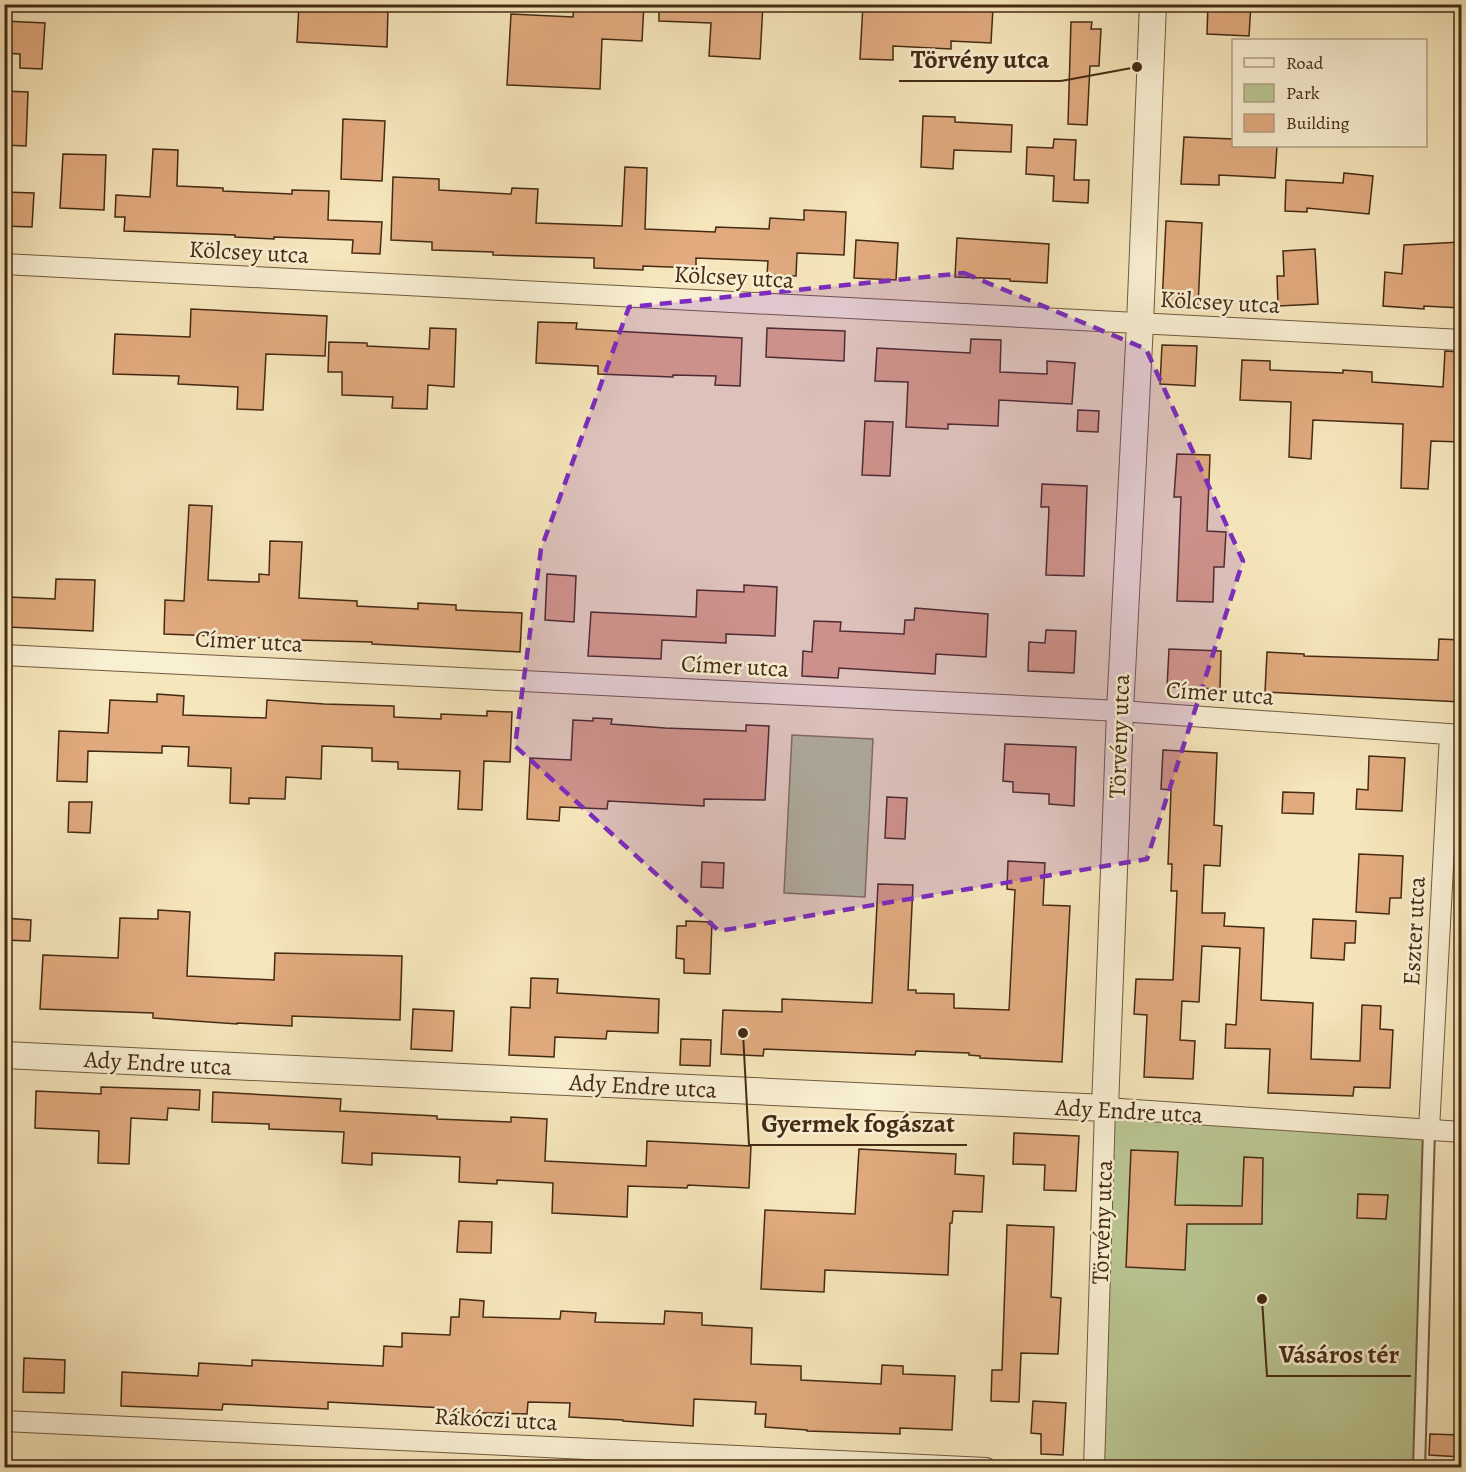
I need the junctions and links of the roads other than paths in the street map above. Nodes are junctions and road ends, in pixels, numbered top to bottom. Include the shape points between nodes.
1 (1153, 4) edge
2 (4, 264) edge
3 (1140, 324) junction
4 (1461, 340) edge
5 (4, 655) edge
6 (1120, 711) junction
7 (1456, 735) edge
8 (4, 1055) edge
9 (1106, 1108) junction
10 (1429, 1130) junction
11 (1461, 1132) edge
12 (4, 1421) edge
13 (986, 1467) edge
14 (1094, 1467) edge
15 (1419, 1467) edge

1 - 3 street, Törvény utca
2 - 3 street, Kölcsey utca
3 - 4 street, Kölcsey utca
3 - 6 street, Törvény utca
5 - 6 street, Címer utca
6 - 7 street, Címer utca
6 - 9 street, Törvény utca
7 - 10 street, Eszter utca
8 - 9 street, Ady Endre utca
9 - 10 street, Ady Endre utca
9 - 14 street, Törvény utca
10 - 11 street, Ady Endre utca
10 - 15 lane
12 - 13 street, Rákóczi utca

